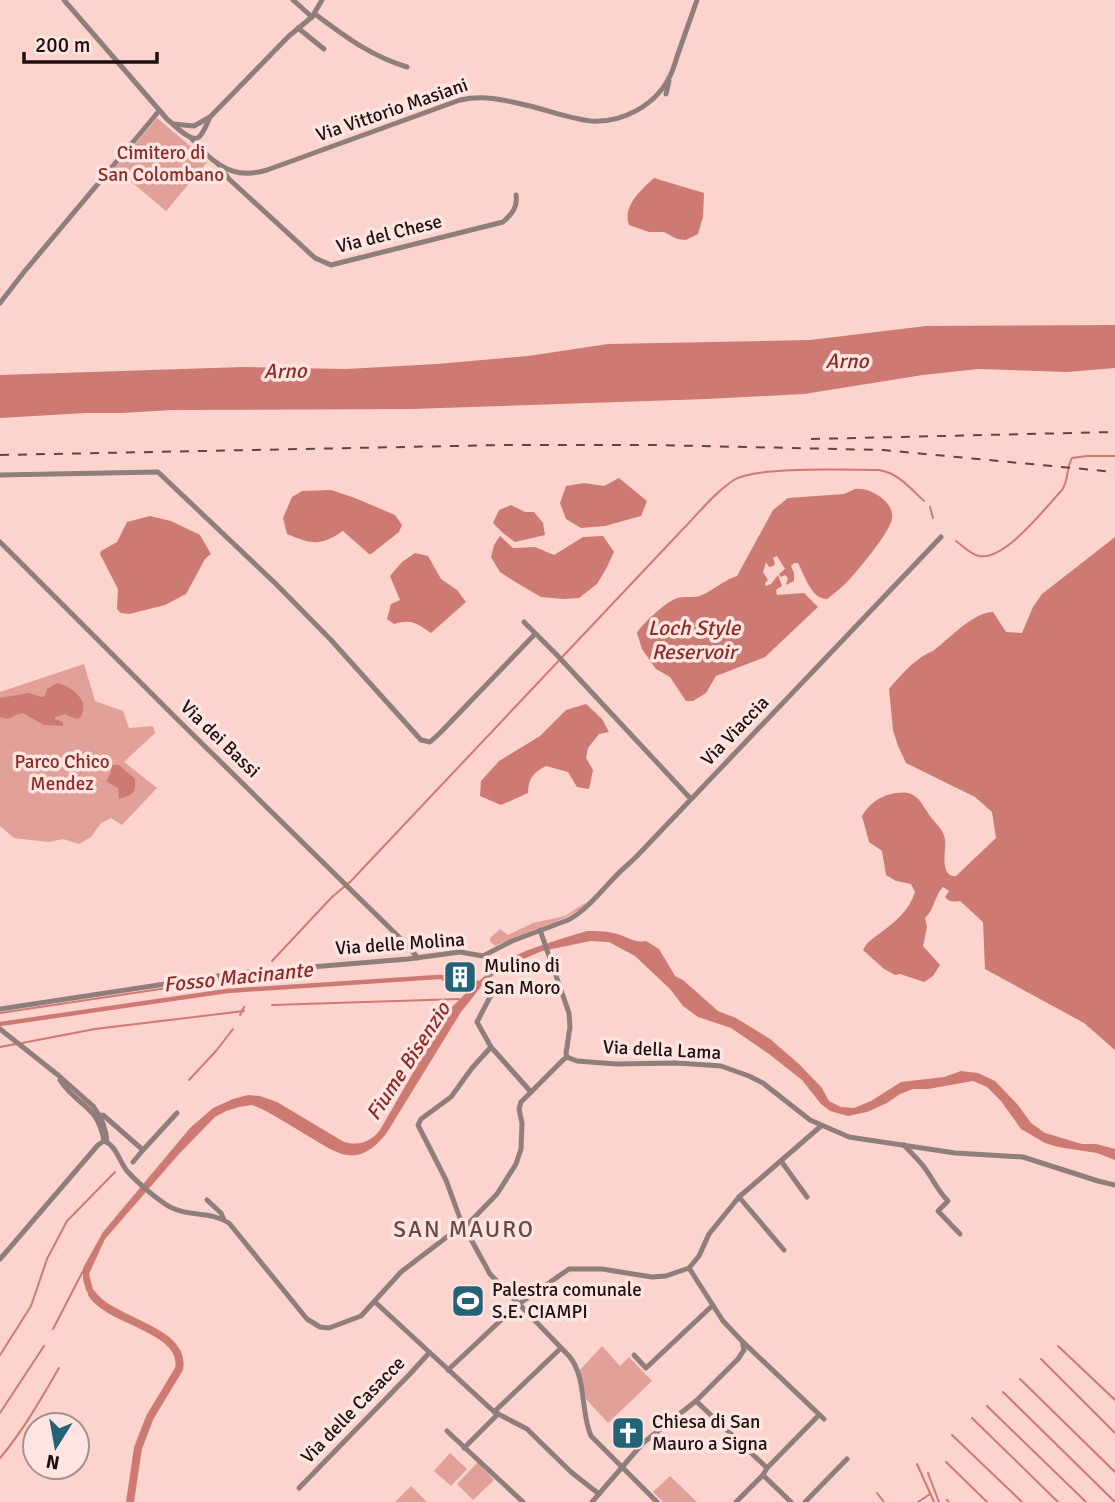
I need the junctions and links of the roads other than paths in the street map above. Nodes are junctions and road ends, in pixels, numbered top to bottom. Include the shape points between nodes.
1 (64, 0) edge
2 (293, 0) edge
3 (322, 0) edge
4 (697, 0) edge
5 (313, 15) junction
6 (298, 28) junction
7 (324, 49) dead end
8 (407, 67) dead end
9 (670, 76) junction
10 (666, 94) dead end
11 (159, 111) junction
12 (210, 117) junction
13 (174, 124) junction
14 (193, 126) junction
15 (200, 135) junction
16 (190, 137) junction
17 (199, 144) junction
18 (232, 173) junction
19 (516, 195) dead end
20 (0, 303) edge
21 (0, 475) edge
22 (941, 537) dead end
23 (0, 542) edge
24 (524, 622) dead end
25 (535, 634) junction
26 (691, 799) junction
27 (541, 932) junction
28 (418, 958) junction
29 (501, 987) dead end
30 (0, 1009) edge
31 (0, 1029) edge
32 (491, 1047) junction
33 (567, 1058) junction
34 (531, 1091) junction
35 (177, 1112) dead end
36 (98, 1117) junction
37 (821, 1126) junction
38 (105, 1141) junction
39 (904, 1145) junction
40 (143, 1150) junction
41 (781, 1161) junction
42 (134, 1162) dead end
43 (1115, 1185) edge
44 (738, 1197) junction
45 (807, 1197) dead end
46 (207, 1200) dead end
47 (224, 1220) junction
48 (464, 1227) junction
49 (960, 1234) dead end
50 (784, 1250) dead end
51 (0, 1259) edge
52 (690, 1268) junction
53 (375, 1302) junction
54 (519, 1304) junction
55 (713, 1306) junction
56 (742, 1341) junction
57 (561, 1348) junction
58 (429, 1353) junction
59 (634, 1355) dead end
60 (448, 1370) junction
61 (696, 1401) junction
62 (496, 1413) junction
63 (447, 1431) dead end
64 (464, 1448) junction
65 (847, 1459) dead end
66 (767, 1468) junction
67 (622, 1469) junction
68 (763, 1475) junction
69 (299, 1488) dead end
70 (599, 1494) junction
71 (654, 1501) edge
72 (523, 1502) edge
73 (592, 1502) edge
74 (736, 1502) edge
75 (791, 1502) edge
76 (805, 1502) edge

1 - 11 street
2 - 5 street
3 - 5 street
4 - 9 street, Via Vittorio Masiani
5 - 6 street
5 - 8 street via 366,51
6 - 7 street
6 - 12 street
9 - 10 street
9 - 18 street, Via Vittorio Masiani via 645,105 618,118 588,121 497,98 470,97 267,170
11 - 13 street
11 - 20 street
12 - 14 street
12 - 15 street
13 - 14 street
13 - 16 street
14 - 15 street via 199,128
14 - 16 street via 188,130
15 - 16 street
15 - 17 street
16 - 17 street
17 - 18 street
18 - 19 street, Via del Chese via 237,185 315,258 331,265 503,222 513,212
21 - 25 street via 158,472 331,639 421,740 429,742 440,733
22 - 26 street, Via Viaccia
23 - 28 street, Via dei Bassi
24 - 25 street
25 - 26 street
26 - 27 street, Via Viaccia via 599,895 574,917
27 - 28 street, Via delle Molina via 486,956 460,952
27 - 33 street via 569,1013
28 - 30 street, Via delle Molina via 238,973
29 - 32 street via 477,1022
31 - 36 street via 58,1075 65,1088
32 - 34 street
32 - 48 street via 451,1097 418,1123
33 - 34 street
33 - 37 street, Via della Lama via 733,1070 763,1083
34 - 48 street via 519,1109 521,1149 516,1164 497,1194
35 - 40 street
36 - 38 street
36 - 40 street via 103,1115
37 - 39 street, Via della Lama via 860,1140
37 - 41 street
38 - 47 street via 127,1170 167,1206
38 - 51 street
39 - 43 street, Via della Lama via 1023,1157
39 - 49 street via 948,1201 938,1211
40 - 42 street
41 - 44 street
41 - 45 street
44 - 50 street
44 - 52 street
46 - 47 street
47 - 53 street via 314,1325 335,1327 361,1316
48 - 53 street via 401,1272
48 - 54 street via 494,1278
52 - 54 street via 652,1277 571,1268
52 - 55 street
53 - 58 street
54 - 57 street
54 - 60 street
55 - 56 street
55 - 59 street via 646,1368
56 - 61 street via 744,1350 738,1359
56 - 66 street via 822,1417
57 - 62 street
57 - 67 street via 577,1367 590,1434
58 - 60 street
58 - 69 street, Via delle Casacce
60 - 62 street
61 - 66 street
61 - 67 street via 643,1443
62 - 64 street
62 - 70 street via 527,1429
63 - 64 street
64 - 72 street
65 - 76 street
66 - 68 street
67 - 70 street
67 - 71 street
68 - 74 street
68 - 75 street
70 - 73 street

